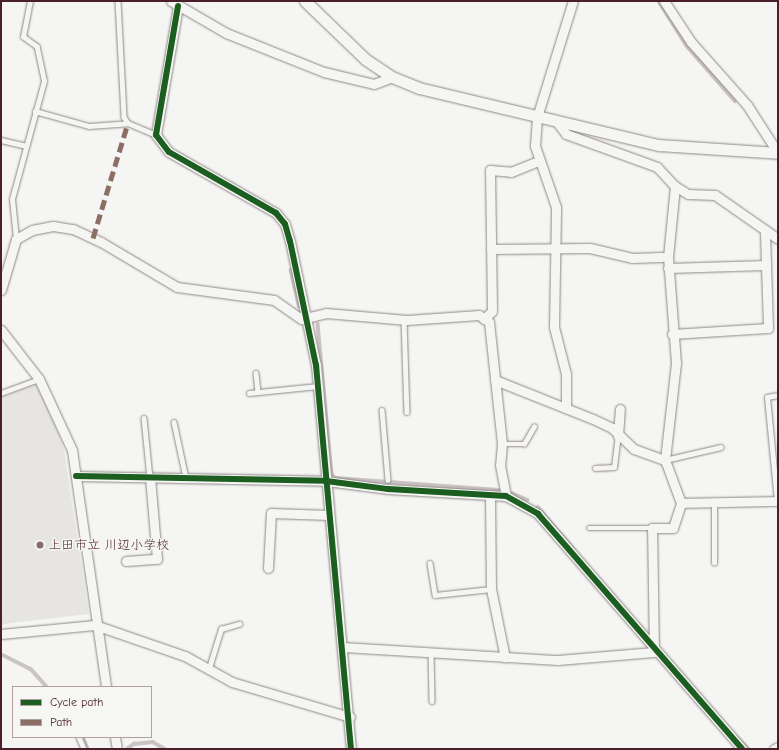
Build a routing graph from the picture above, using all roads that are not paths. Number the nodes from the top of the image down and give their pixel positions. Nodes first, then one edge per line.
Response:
1 (30, 1) edge
2 (118, 1) edge
3 (305, 1) edge
4 (573, 1) edge
5 (664, 1) edge
6 (174, 4) edge
7 (392, 77) junction
8 (35, 110) junction
9 (538, 117) junction
10 (557, 122) junction
11 (128, 123) junction
12 (156, 135) junction
13 (1, 140) edge
14 (26, 146) junction
15 (778, 153) edge
16 (538, 161) junction
17 (675, 186) junction
18 (765, 230) junction
19 (16, 239) junction
20 (778, 239) edge
21 (491, 249) junction
22 (555, 249) junction
23 (668, 257) junction
24 (766, 265) junction
25 (668, 268) junction
26 (1, 290) edge
27 (404, 317) junction
28 (308, 318) junction
29 (484, 318) junction
30 (1, 330) edge
31 (672, 334) junction
32 (256, 373) dead end
33 (38, 379) junction
34 (495, 380) junction
35 (318, 386) junction
36 (258, 392) junction
37 (1, 393) edge
38 (249, 393) dead end
39 (778, 395) edge
40 (566, 408) junction
41 (620, 409) dead end
42 (382, 410) dead end
43 (407, 412) dead end
44 (144, 418) dead end
45 (174, 422) dead end
46 (534, 427) dead end
47 (618, 436) junction
48 (502, 444) junction
49 (721, 447) dead end
50 (665, 460) junction
51 (594, 468) dead end
52 (76, 476) junction
53 (150, 478) junction
54 (186, 478) junction
55 (326, 481) junction
56 (388, 484) junction
57 (490, 495) junction
58 (506, 496) junction
59 (778, 501) edge
60 (714, 502) junction
61 (681, 504) junction
62 (778, 510) edge
63 (329, 515) junction
64 (589, 528) dead end
65 (652, 528) junction
66 (126, 561) dead end
67 (430, 563) dead end
68 (714, 563) dead end
69 (268, 568) dead end
70 (491, 589) junction
71 (239, 624) dead end
72 (95, 625) junction
73 (1, 634) edge
74 (343, 647) junction
75 (430, 650) junction
76 (654, 652) junction
77 (506, 658) junction
78 (210, 668) junction
79 (106, 686) edge
80 (432, 701) dead end
81 (350, 717) junction
82 (79, 738) edge
83 (115, 738) edge
84 (778, 747) edge
85 (84, 749) edge
86 (117, 749) edge
87 (351, 749) edge
88 (742, 749) edge
89 (774, 749) edge

1 - 8 lane
2 - 11 lane
3 - 7 street
4 - 9 street
5 - 15 street
6 - 7 street
6 - 12 street
7 - 9 street
8 - 11 lane
8 - 14 lane
9 - 10 street
9 - 16 street
10 - 15 street
10 - 17 street
11 - 12 lane
12 - 28 street
13 - 14 lane
14 - 19 lane
16 - 21 street
16 - 22 street
17 - 18 street
17 - 23 street
18 - 20 street
18 - 24 street
19 - 26 street
19 - 28 street
21 - 22 street
21 - 29 street
22 - 23 street
22 - 40 street
23 - 25 street
24 - 25 street
24 - 31 street
25 - 31 street
27 - 28 street
27 - 29 street
27 - 43 lane
28 - 35 street
29 - 34 street
30 - 33 street
31 - 50 street
32 - 36 lane
33 - 37 lane
33 - 52 street
34 - 40 street
34 - 48 street
35 - 36 lane
35 - 55 street
36 - 38 lane
39 - 59 lane
40 - 47 street
41 - 47 street
42 - 56 lane
44 - 53 lane
45 - 54 lane
46 - 48 lane
47 - 50 street
47 - 51 lane
48 - 58 street
49 - 50 lane
50 - 61 street
52 - 53 street
52 - 72 street
53 - 54 street
53 - 66 street
54 - 55 street
55 - 56 street
55 - 63 street
56 - 57 street
57 - 58 street
57 - 70 street
58 - 76 street
59 - 60 street
59 - 62 street
60 - 61 street
60 - 68 lane
61 - 65 street
63 - 69 street
63 - 74 street
64 - 65 lane
65 - 76 street
67 - 70 lane
70 - 77 street
71 - 78 lane
72 - 73 street
72 - 78 street
72 - 79 street
74 - 75 street
74 - 81 street
75 - 77 street
75 - 80 lane
76 - 77 street
76 - 88 street
78 - 81 street
81 - 87 street
82 - 85 lane
83 - 86 street
84 - 89 street

